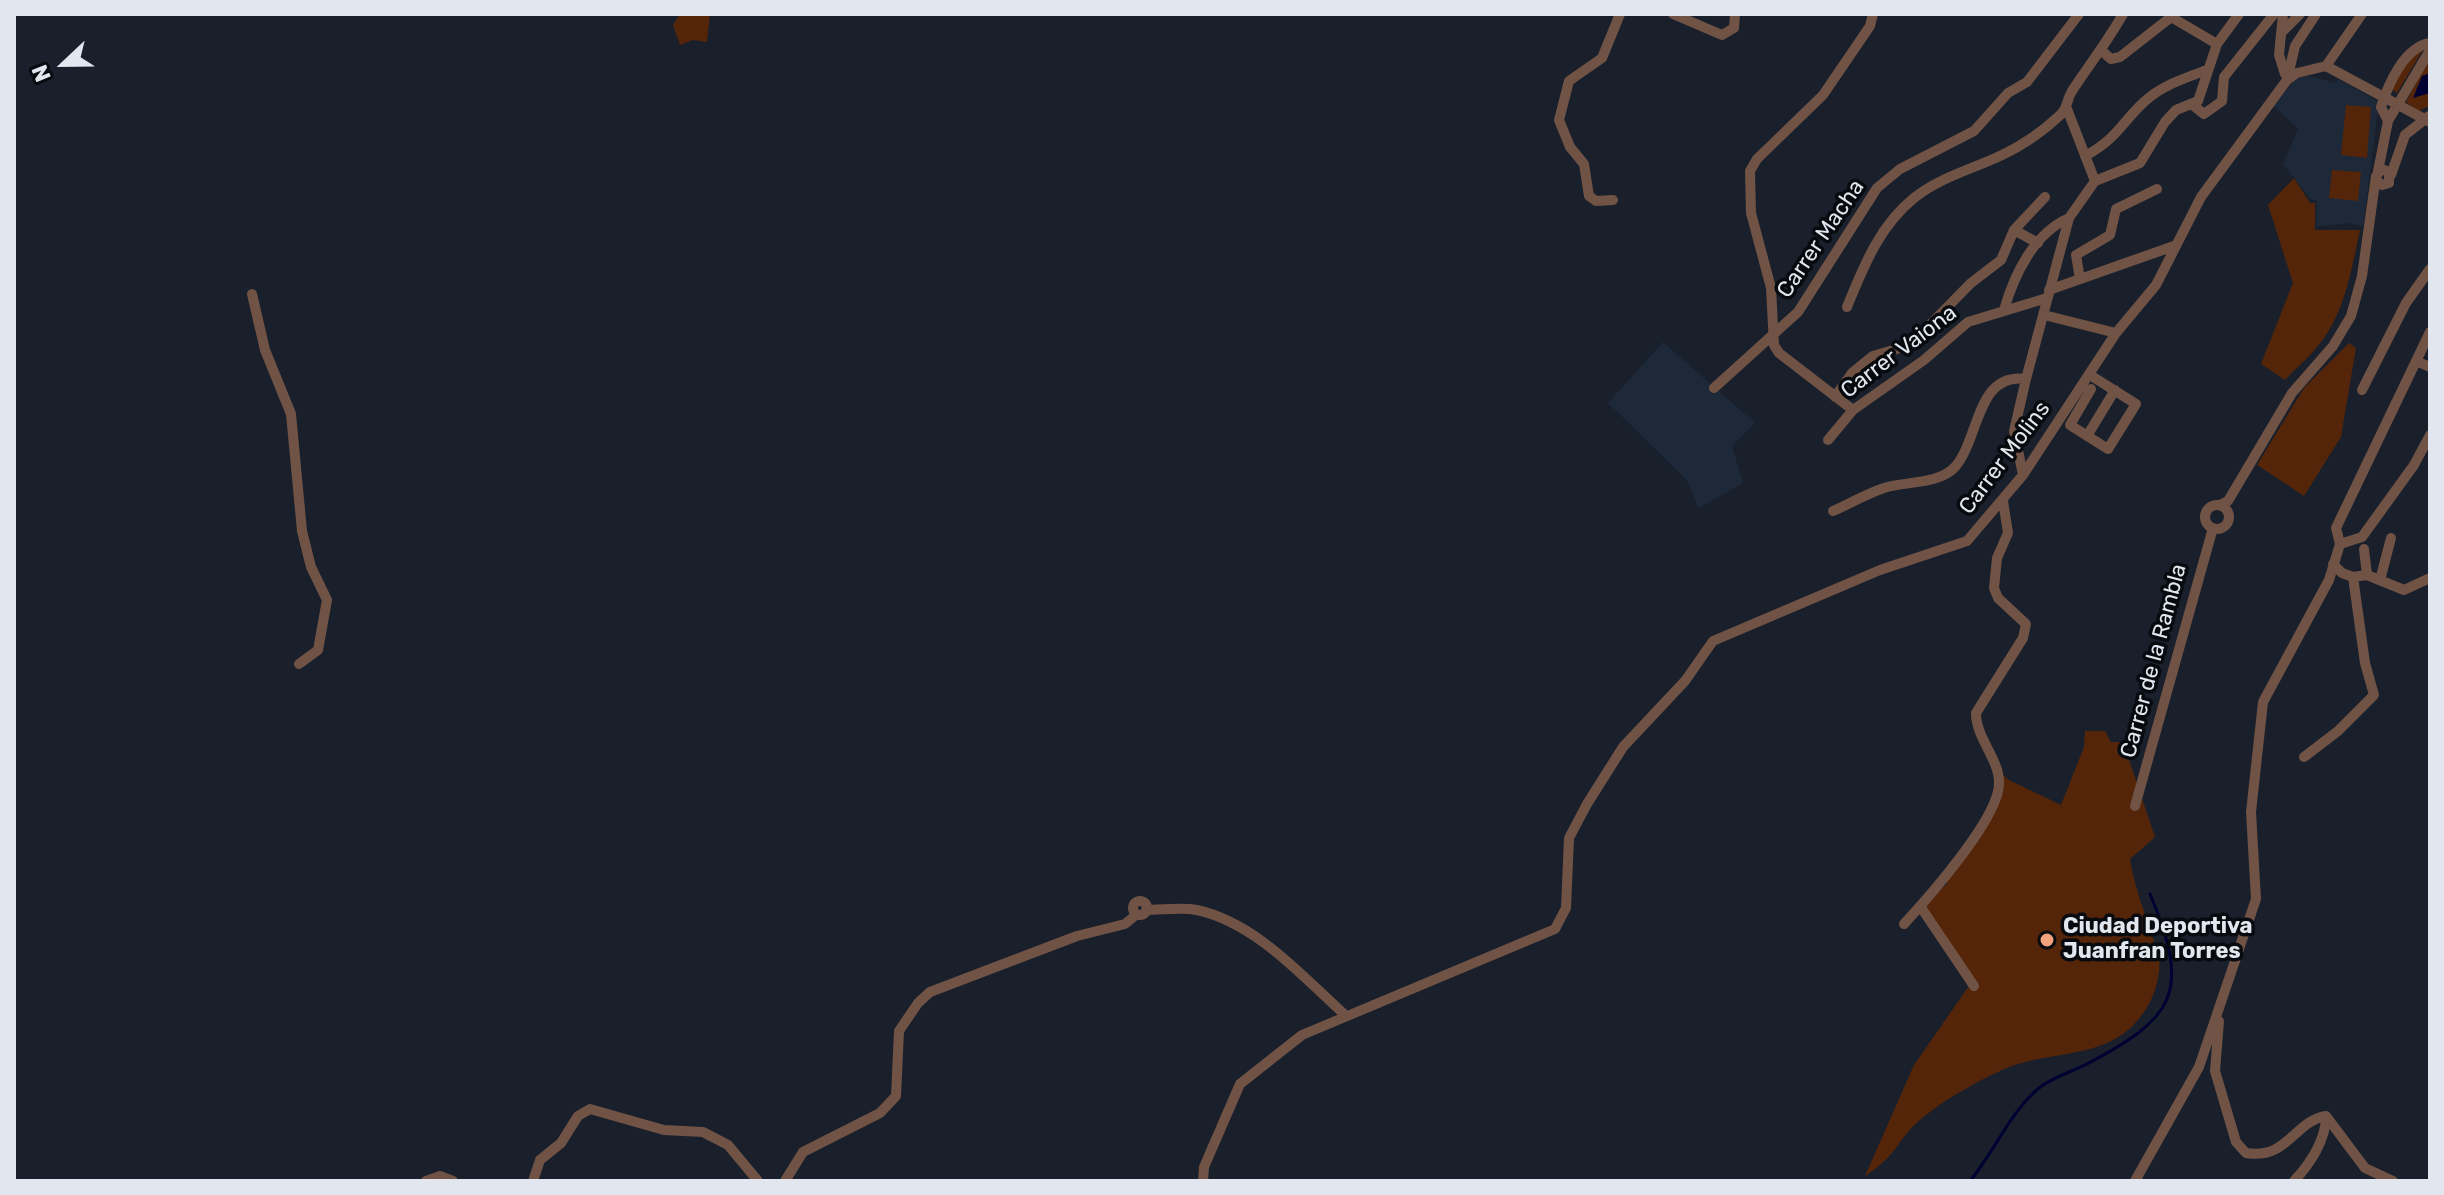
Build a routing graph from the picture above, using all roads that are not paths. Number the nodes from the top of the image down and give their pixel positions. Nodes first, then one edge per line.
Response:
1 (1620, 14) edge
2 (1673, 14) edge
3 (1735, 14) edge
4 (1873, 14) edge
5 (2079, 14) edge
6 (2123, 14) edge
7 (2239, 14) edge
8 (2274, 14) edge
9 (2283, 14) edge
10 (2300, 14) edge
11 (2316, 14) edge
12 (2362, 14) edge
13 (2173, 16) edge
14 (2281, 33) junction
15 (2430, 43) edge
16 (2217, 44) junction
17 (2430, 50) edge
18 (2102, 51) junction
19 (2326, 66) junction
20 (2207, 70) junction
21 (2287, 80) junction
22 (2194, 106) junction
23 (2067, 109) junction
24 (2428, 119) edge
25 (2388, 121) junction
26 (2085, 156) junction
27 (2377, 176) junction
28 (2390, 179) junction
29 (2095, 181) junction
30 (2157, 189) dead end
31 (2045, 197) dead end
32 (1613, 200) dead end
33 (2069, 218) junction
34 (2372, 219) junction
35 (2014, 230) junction
36 (2038, 243) junction
37 (2174, 246) junction
38 (2145, 254) junction
39 (2430, 269) edge
40 (2162, 271) junction
41 (2080, 279) junction
42 (252, 294) dead end
43 (2048, 294) junction
44 (1847, 307) dead end
45 (2004, 310) junction
46 (2044, 315) junction
47 (2430, 332) edge
48 (2116, 333) junction
49 (1774, 335) junction
50 (2416, 361) junction
51 (2430, 367) edge
52 (2090, 375) junction
53 (2026, 379) junction
54 (1714, 388) dead end
55 (2091, 389) dead end
56 (2115, 390) junction
57 (2362, 390) dead end
58 (1835, 397) junction
59 (1853, 410) junction
60 (2430, 435) edge
61 (2087, 436) junction
62 (1828, 440) dead end
63 (2023, 475) junction
64 (2003, 501) junction
65 (2225, 506) junction
66 (1833, 511) dead end
67 (2213, 528) junction
68 (2391, 538) dead end
69 (2340, 544) junction
70 (2364, 549) dead end
71 (2333, 564) junction
72 (2367, 575) junction
73 (2353, 577) junction
74 (2430, 578) edge
75 (2380, 580) junction
76 (299, 664) dead end
77 (2304, 757) dead end
78 (2135, 806) dead end
79 (1920, 906) junction
80 (1904, 924) dead end
81 (1974, 986) dead end
82 (2220, 1003) junction
83 (1345, 1015) junction
84 (2326, 1116) junction
85 (426, 1181) edge
86 (453, 1181) edge
87 (533, 1181) edge
88 (758, 1181) edge
89 (785, 1181) edge
90 (1203, 1181) edge
91 (2135, 1181) edge
92 (2294, 1181) edge
93 (2393, 1181) edge

1 - 32 street
2 - 3 street
4 - 49 street
5 - 49 street, Carrer Macha
6 - 18 street
7 - 16 street
8 - 22 street
9 - 14 street
10 - 14 street
11 - 21 street
12 - 19 street
13 - 16 street
13 - 18 street
14 - 21 street
15 - 25 street
16 - 20 street
17 - 25 street
18 - 23 street
19 - 21 street
19 - 24 street
20 - 22 street
20 - 26 street
21 - 37 street, Carrer Molins
22 - 29 street
23 - 26 street
23 - 44 street
24 - 28 street
25 - 27 street
26 - 29 street
27 - 28 street
27 - 34 street
28 - 34 street
29 - 33 street
30 - 41 street
31 - 35 street, Carrer Vaiona
33 - 36 street
33 - 43 street
34 - 65 street
35 - 36 street
35 - 58 street, Carrer Vaiona
36 - 45 street
37 - 38 street, Carrer Vaiona
37 - 40 street, Carrer Molins
38 - 40 street
38 - 41 street, Carrer Vaiona
39 - 57 street
40 - 48 street, Carrer Molins
41 - 43 street, Carrer Vaiona
42 - 76 street
43 - 45 street, Carrer Vaiona
43 - 46 street
45 - 59 street, Carrer Vaiona
46 - 48 street
46 - 53 street
47 - 50 street
48 - 52 street, Carrer Molins
49 - 54 street, Carrer Macha
49 - 58 street
50 - 51 street
50 - 69 street
52 - 56 street
52 - 63 street, Carrer Molins
53 - 63 street
53 - 66 street
55 - 61 street
56 - 61 street
56 - 61 street
58 - 59 street
59 - 62 street, Carrer Vaiona
60 - 69 street
63 - 64 street, Carrer Molins
64 - 79 street
64 - 83 street, Carrer Molins
65 - 67 street
65 - 67 street, Carrer de la Rambla
67 - 78 street, Carrer de la Rambla
68 - 75 street
69 - 71 street
70 - 72 street
71 - 73 street
71 - 82 street
72 - 73 street
72 - 75 street
73 - 77 street
74 - 75 street
79 - 80 street
79 - 81 street
82 - 84 street
82 - 91 street
83 - 89 street
83 - 90 street, Carrer Molins
84 - 92 street
84 - 93 street
85 - 86 street
87 - 88 street

